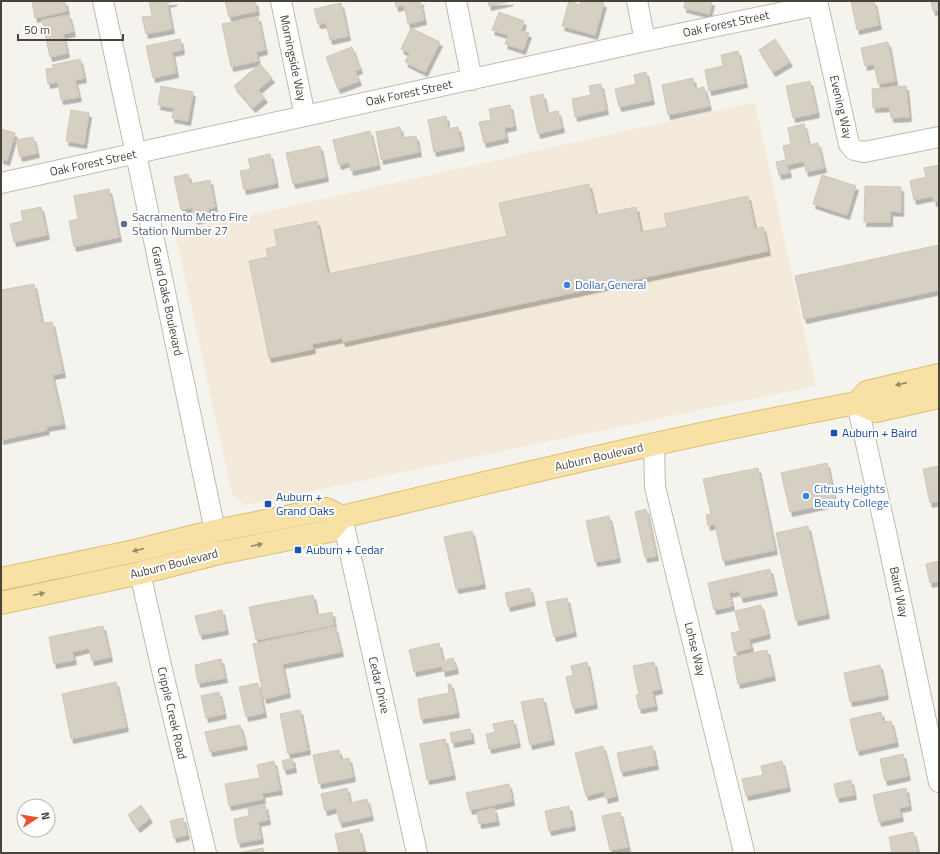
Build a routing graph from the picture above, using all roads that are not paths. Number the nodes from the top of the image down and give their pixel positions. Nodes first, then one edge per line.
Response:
1 (103, 1) edge
2 (281, 1) edge
3 (456, 1) edge
4 (637, 1) edge
5 (818, 3) edge
6 (645, 41) junction
7 (472, 80) junction
8 (305, 116) junction
9 (939, 137) edge
10 (136, 154) junction
11 (1, 183) edge
12 (939, 375) edge
13 (939, 397) edge
14 (857, 403) junction
15 (654, 444) junction
16 (342, 517) junction
17 (215, 531) junction
18 (140, 573) junction
19 (1, 579) edge
20 (1, 602) edge
21 (939, 782) edge
22 (744, 852) dead end
23 (206, 853) edge
24 (417, 853) edge

1 - 10 street, Grand Oaks Boulevard
2 - 8 street, Morningside Way
3 - 7 street
4 - 6 street
5 - 6 street, Oak Forest Street
5 - 9 street, Evening Way
6 - 7 street, Oak Forest Street
7 - 8 street, Oak Forest Street
8 - 10 street, Oak Forest Street
10 - 11 street, Oak Forest Street
10 - 17 street, Grand Oaks Boulevard
12 -> 14 main road, Auburn Boulevard
13 - 14 main road
14 - 15 main road, Auburn Boulevard
14 - 21 street, Baird Way
15 - 16 main road, Auburn Boulevard
15 - 22 street, Lohse Way
16 - 17 main road, Auburn Boulevard
18 -> 16 main road, Auburn Boulevard
16 - 24 street, Cedar Drive
17 -> 19 main road, Auburn Boulevard
20 -> 18 main road, Auburn Boulevard
18 - 23 street, Cripple Creek Road

